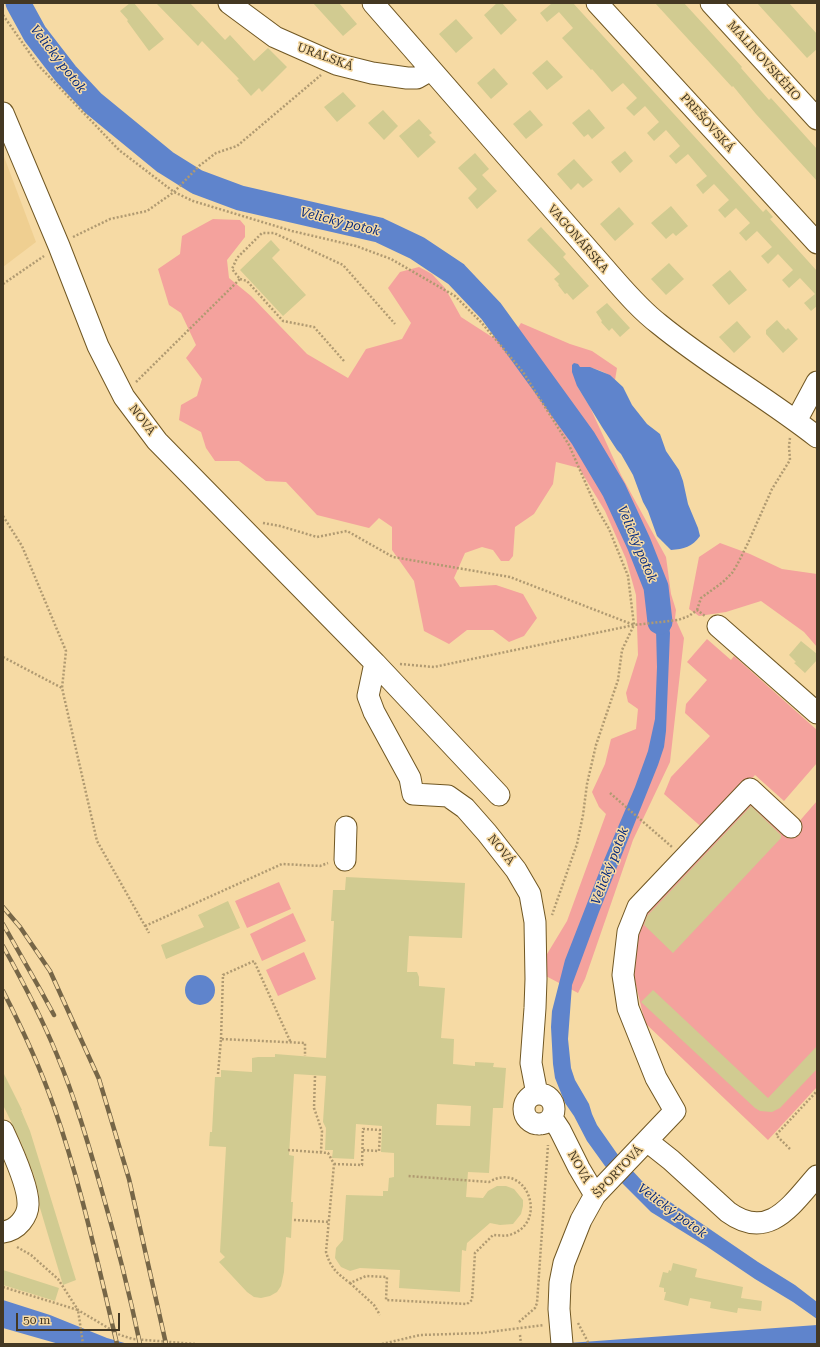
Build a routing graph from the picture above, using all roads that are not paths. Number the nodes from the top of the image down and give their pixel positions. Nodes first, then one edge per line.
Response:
1 (229, 3) edge
2 (597, 3) edge
3 (711, 3) edge
4 (383, 6) edge
5 (431, 70) junction
6 (3, 113) edge
7 (817, 119) edge
8 (817, 243) edge
9 (817, 382) edge
10 (794, 427) junction
11 (817, 437) edge
12 (718, 626) road end
13 (375, 663) junction
14 (817, 713) edge
15 (499, 795) dead end
16 (346, 827) dead end
17 (791, 827) dead end
18 (338, 861) road end
19 (3, 1131) edge
20 (647, 1141) junction
21 (817, 1176) edge
22 (601, 1188) junction
23 (8, 1239) edge
24 (562, 1330) edge

1 - 5 street, URALSKÁ
2 - 8 street, PREŠOVSKÁ
3 - 7 street, MALINOVSKÉHO
4 - 5 street, VAGONÁRSKA
5 - 10 street, VAGONÁRSKA
6 - 13 street, NOVÁ
9 - 10 street
10 - 11 street, VAGONÁRSKA
12 - 14 street
13 - 15 street, NOVÁ
13 - 22 street, NOVÁ
16 - 18 street
17 - 20 street
19 - 23 street
20 - 21 street, ŠPORTOVÁ
20 - 22 street, ŠPORTOVÁ
22 - 24 street, ŠPORTOVÁ

